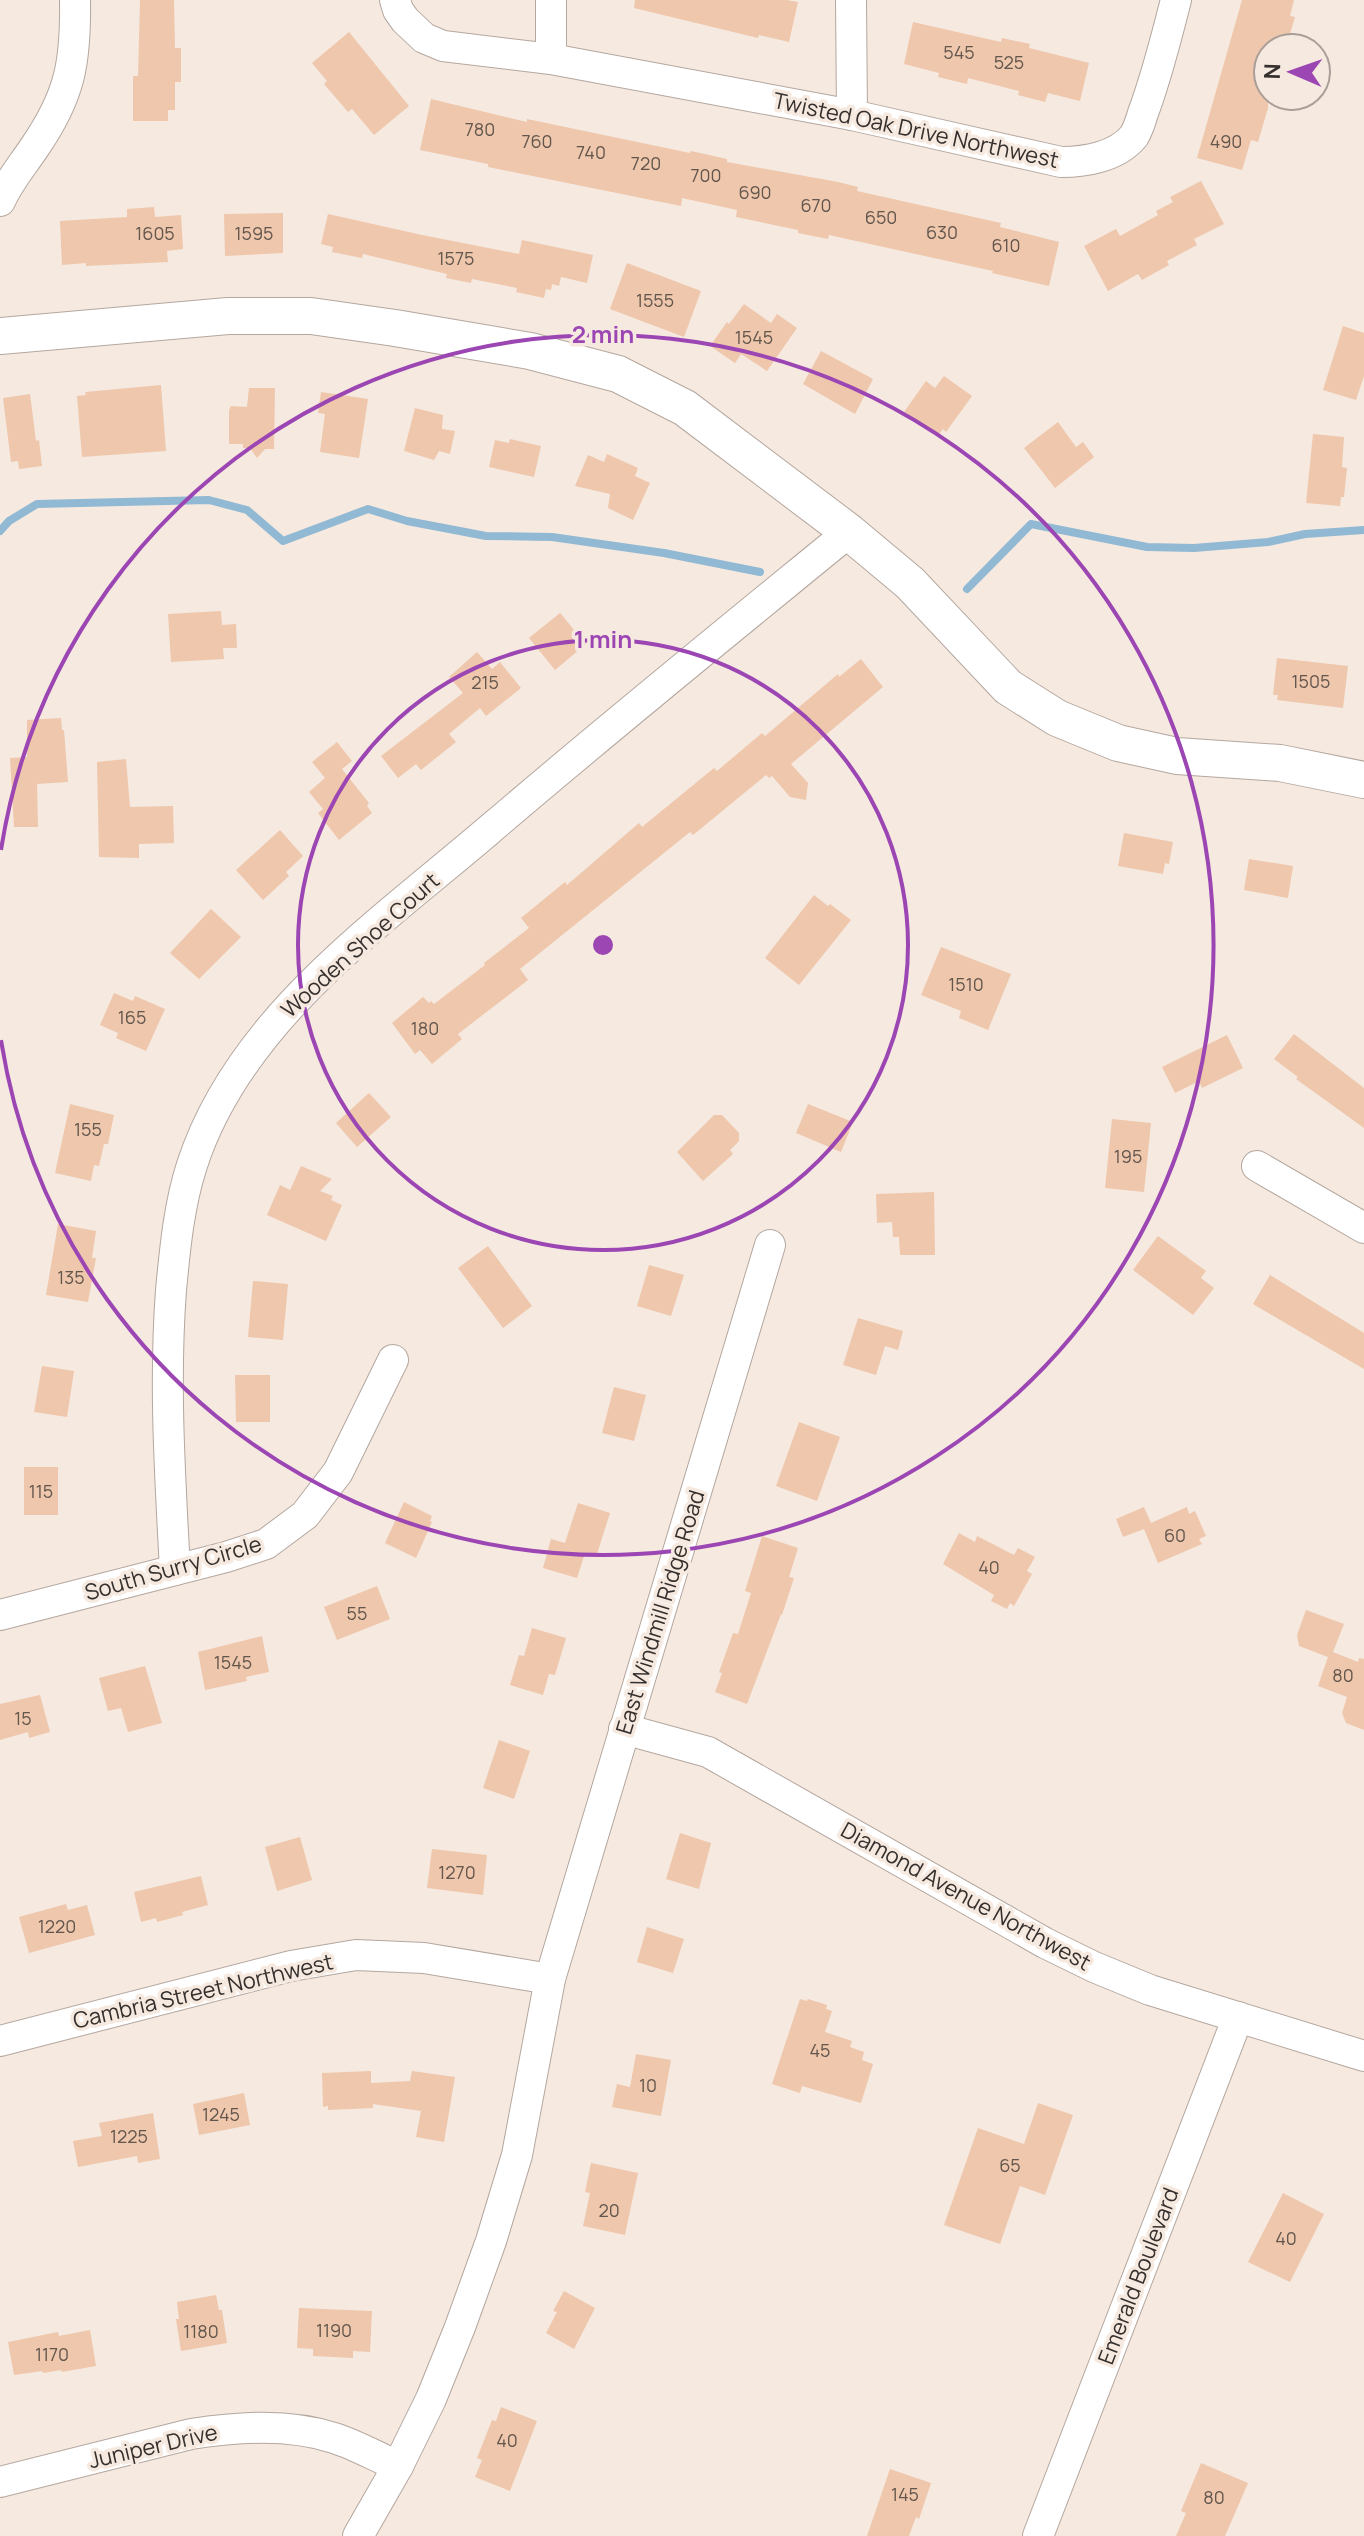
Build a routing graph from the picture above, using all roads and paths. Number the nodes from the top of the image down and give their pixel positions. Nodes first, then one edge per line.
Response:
1 (75, 0) edge
2 (395, 0) edge
3 (551, 0) edge
4 (851, 0) edge
5 (1176, 0) edge
6 (551, 59) junction
7 (852, 115) junction
8 (0, 201) edge
9 (0, 336) edge
10 (849, 532) junction
11 (1364, 780) edge
12 (1257, 1166) dead end
13 (1364, 1228) edge
14 (770, 1245) dead end
15 (393, 1360) dead end
16 (175, 1570) junction
17 (0, 1615) edge
18 (624, 1729) junction
19 (550, 1979) junction
20 (1238, 2017) junction
21 (0, 2041) edge
22 (1364, 2056) edge
23 (398, 2466) junction
24 (0, 2482) edge
25 (358, 2536) edge
26 (1038, 2536) edge

1 - 8 street
2 - 6 street, Twisted Oak Drive Northwest
3 - 6 street
4 - 7 street
5 - 7 street, Twisted Oak Drive Northwest
6 - 7 street, Twisted Oak Drive Northwest
9 - 10 street
10 - 11 street
10 - 16 street, Wooden Shoe Court
12 - 13 street
14 - 18 street, East Windmill Ridge Road
15 - 16 street, South Surry Circle
16 - 17 street, South Surry Circle
18 - 19 street, East Windmill Ridge Road
18 - 20 street, Diamond Avenue Northwest
19 - 21 street, Cambria Street Northwest
19 - 23 street, East Windmill Ridge Road
20 - 22 street, Diamond Avenue Northwest
20 - 26 street, Emerald Boulevard
23 - 24 street, Juniper Drive
23 - 25 street, East Windmill Ridge Road

